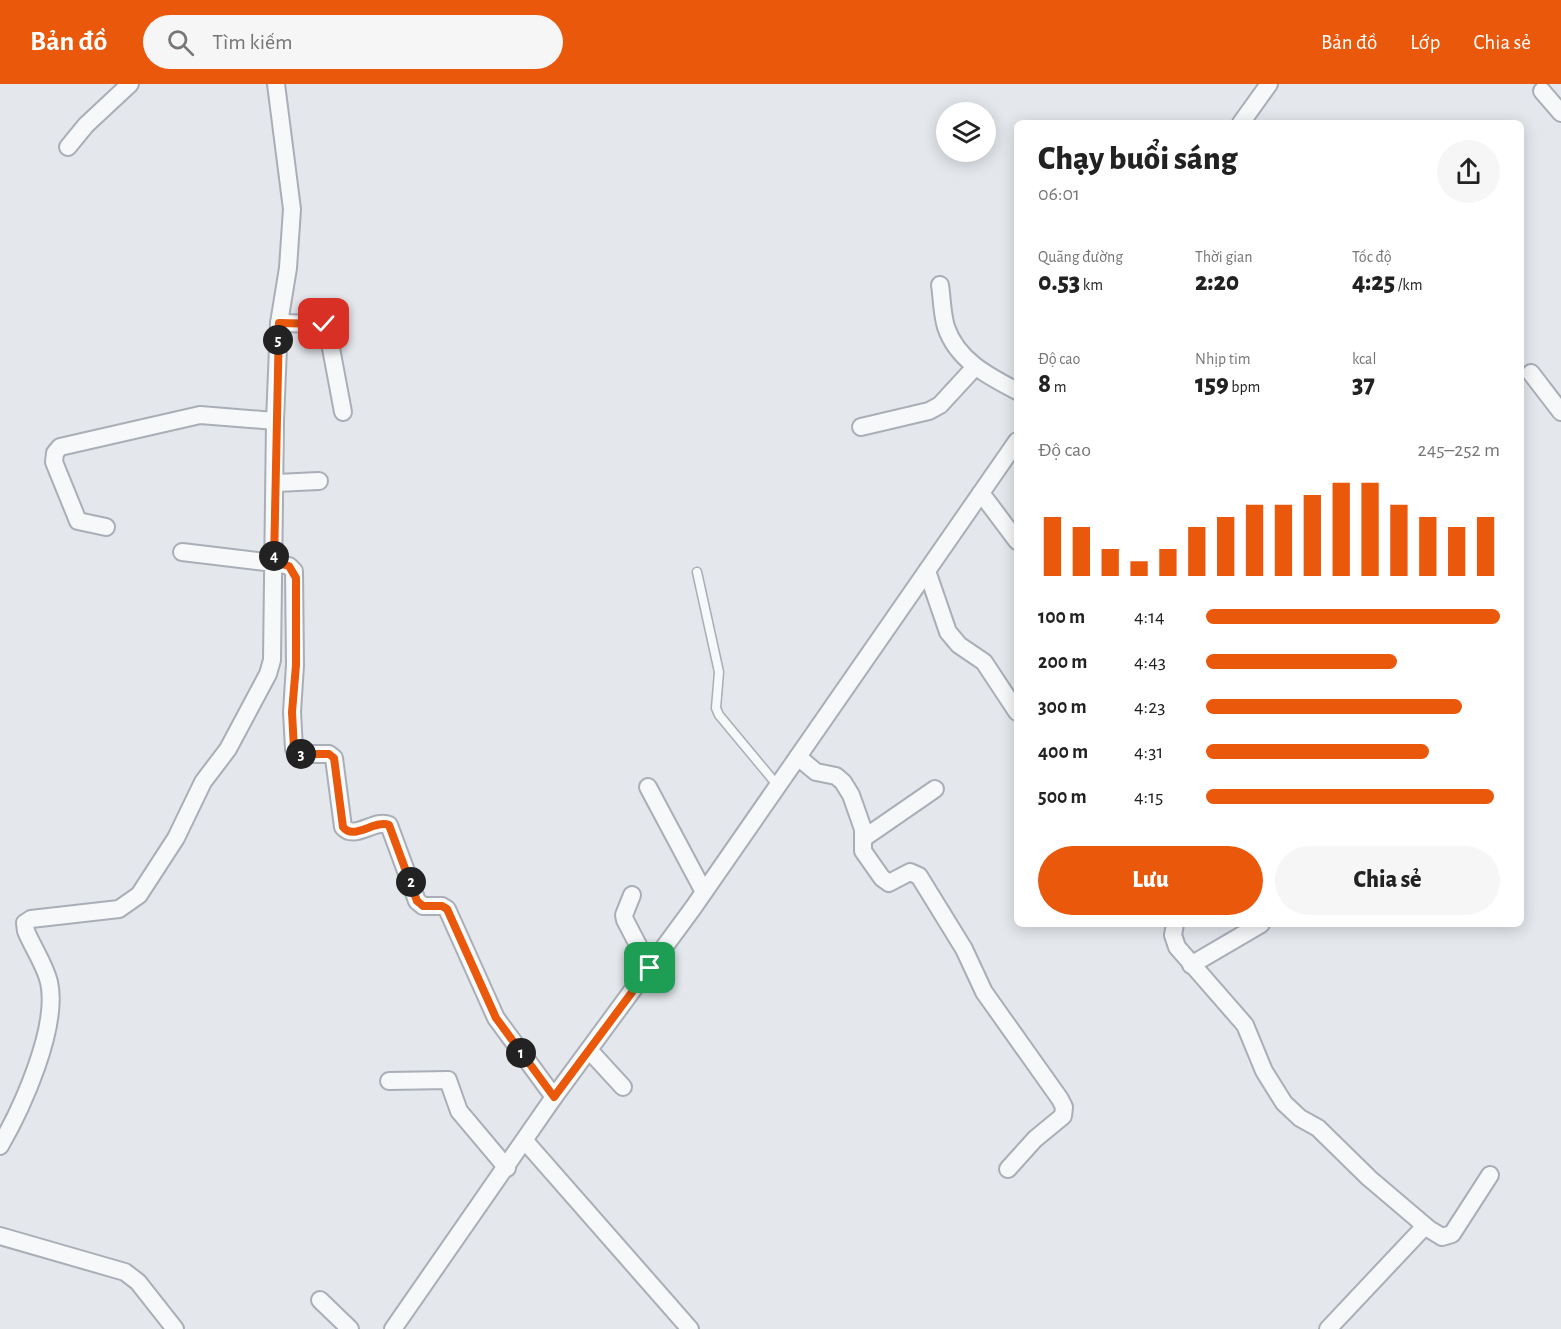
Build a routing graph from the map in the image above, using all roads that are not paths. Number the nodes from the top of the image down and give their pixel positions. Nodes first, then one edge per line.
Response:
1 (130, 84) edge
2 (276, 84) edge
3 (1269, 84) edge
4 (1542, 91) dead end
5 (1561, 113) edge
6 (1243, 120) edge
7 (68, 147) dead end
8 (940, 285) dead end
9 (279, 323) junction
10 (975, 367) junction
11 (1531, 373) dead end
12 (1014, 389) edge
13 (343, 412) dead end
14 (1561, 412) edge
15 (275, 422) junction
16 (861, 427) dead end
17 (1014, 445) edge
18 (319, 481) dead end
19 (282, 483) junction
20 (981, 493) junction
21 (106, 527) dead end
22 (1014, 537) edge
23 (182, 552) dead end
24 (281, 564) junction
25 (927, 571) junction
26 (697, 572) dead end
27 (1014, 707) edge
28 (798, 757) junction
29 (778, 786) junction
30 (648, 787) dead end
31 (935, 789) dead end
32 (864, 838) junction
33 (704, 892) junction
34 (632, 895) dead end
35 (1175, 927) edge
36 (1256, 927) edge
37 (1191, 965) junction
38 (650, 968) junction
39 (589, 1050) junction
40 (389, 1081) dead end
41 (623, 1087) dead end
42 (554, 1097) junction
43 (525, 1140) junction
44 (0, 1146) edge
45 (507, 1168) junction
46 (1008, 1169) dead end
47 (1490, 1175) dead end
48 (1425, 1226) junction
49 (0, 1236) edge
50 (320, 1300) dead end
51 (1335, 1326) edge
52 (175, 1329) edge
53 (351, 1329) edge
54 (393, 1329) edge
55 (690, 1329) edge

1 - 7 street
2 - 9 street
3 - 6 street
4 - 5 street
8 - 10 street
9 - 13 street
9 - 15 street
10 - 12 street
10 - 16 street
11 - 14 street
15 - 19 street
15 - 21 street
17 - 20 street
18 - 19 street
19 - 24 street
20 - 22 street
20 - 25 street
23 - 24 street
24 - 42 street
24 - 44 street
25 - 27 street
25 - 28 street
26 - 29 lane
28 - 29 street
28 - 32 street
29 - 33 street
30 - 33 street
31 - 32 street
32 - 46 street
33 - 38 street
34 - 38 street
35 - 37 street
36 - 37 street
37 - 48 street
38 - 39 street
39 - 41 street
39 - 42 street
40 - 45 street
42 - 43 street
43 - 45 street
43 - 55 street
45 - 54 street
47 - 48 street
48 - 51 street
49 - 52 street
50 - 53 street

